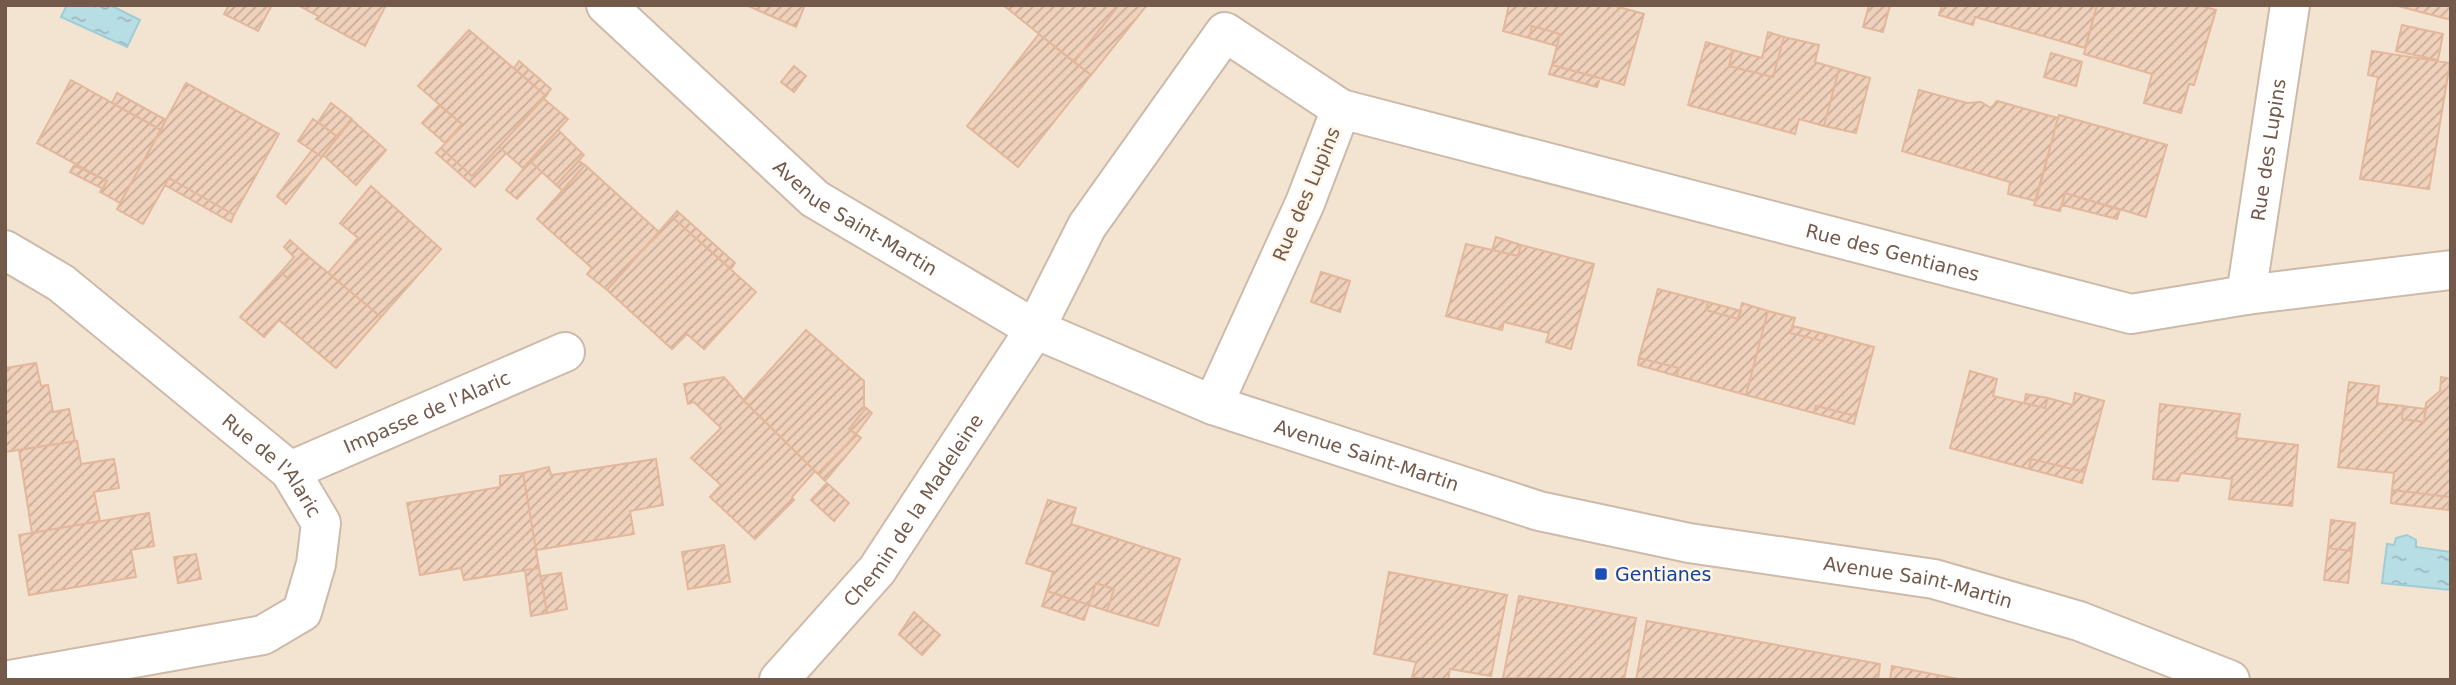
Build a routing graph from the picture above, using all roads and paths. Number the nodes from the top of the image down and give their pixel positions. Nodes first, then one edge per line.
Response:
1 (606, 5) edge
2 (2290, 5) edge
3 (1226, 19) edge
4 (1341, 109) junction
5 (5, 250) edge
6 (2451, 270) edge
7 (2246, 295) junction
8 (1035, 329) junction
9 (565, 352) dead end
10 (1213, 405) junction
11 (289, 471) junction
12 (10, 680) edge
13 (779, 680) edge
14 (2230, 680) edge

1 - 8 street, Avenue Saint-Martin
2 - 7 street, Rue des Lupins
3 - 4 street, Rue des Lupins
3 - 8 street, Rue des Lupins
4 - 7 street, Rue des Gentianes
4 - 10 street, Rue des Lupins
5 - 11 street, Rue de l'Alaric
6 - 7 street, Rue des Gentianes
8 - 10 street, Avenue Saint-Martin
8 - 13 street, Chemin de la Madeleine
9 - 11 street, Impasse de l'Alaric
10 - 14 street, Avenue Saint-Martin
11 - 12 street, Rue de l'Alaric

